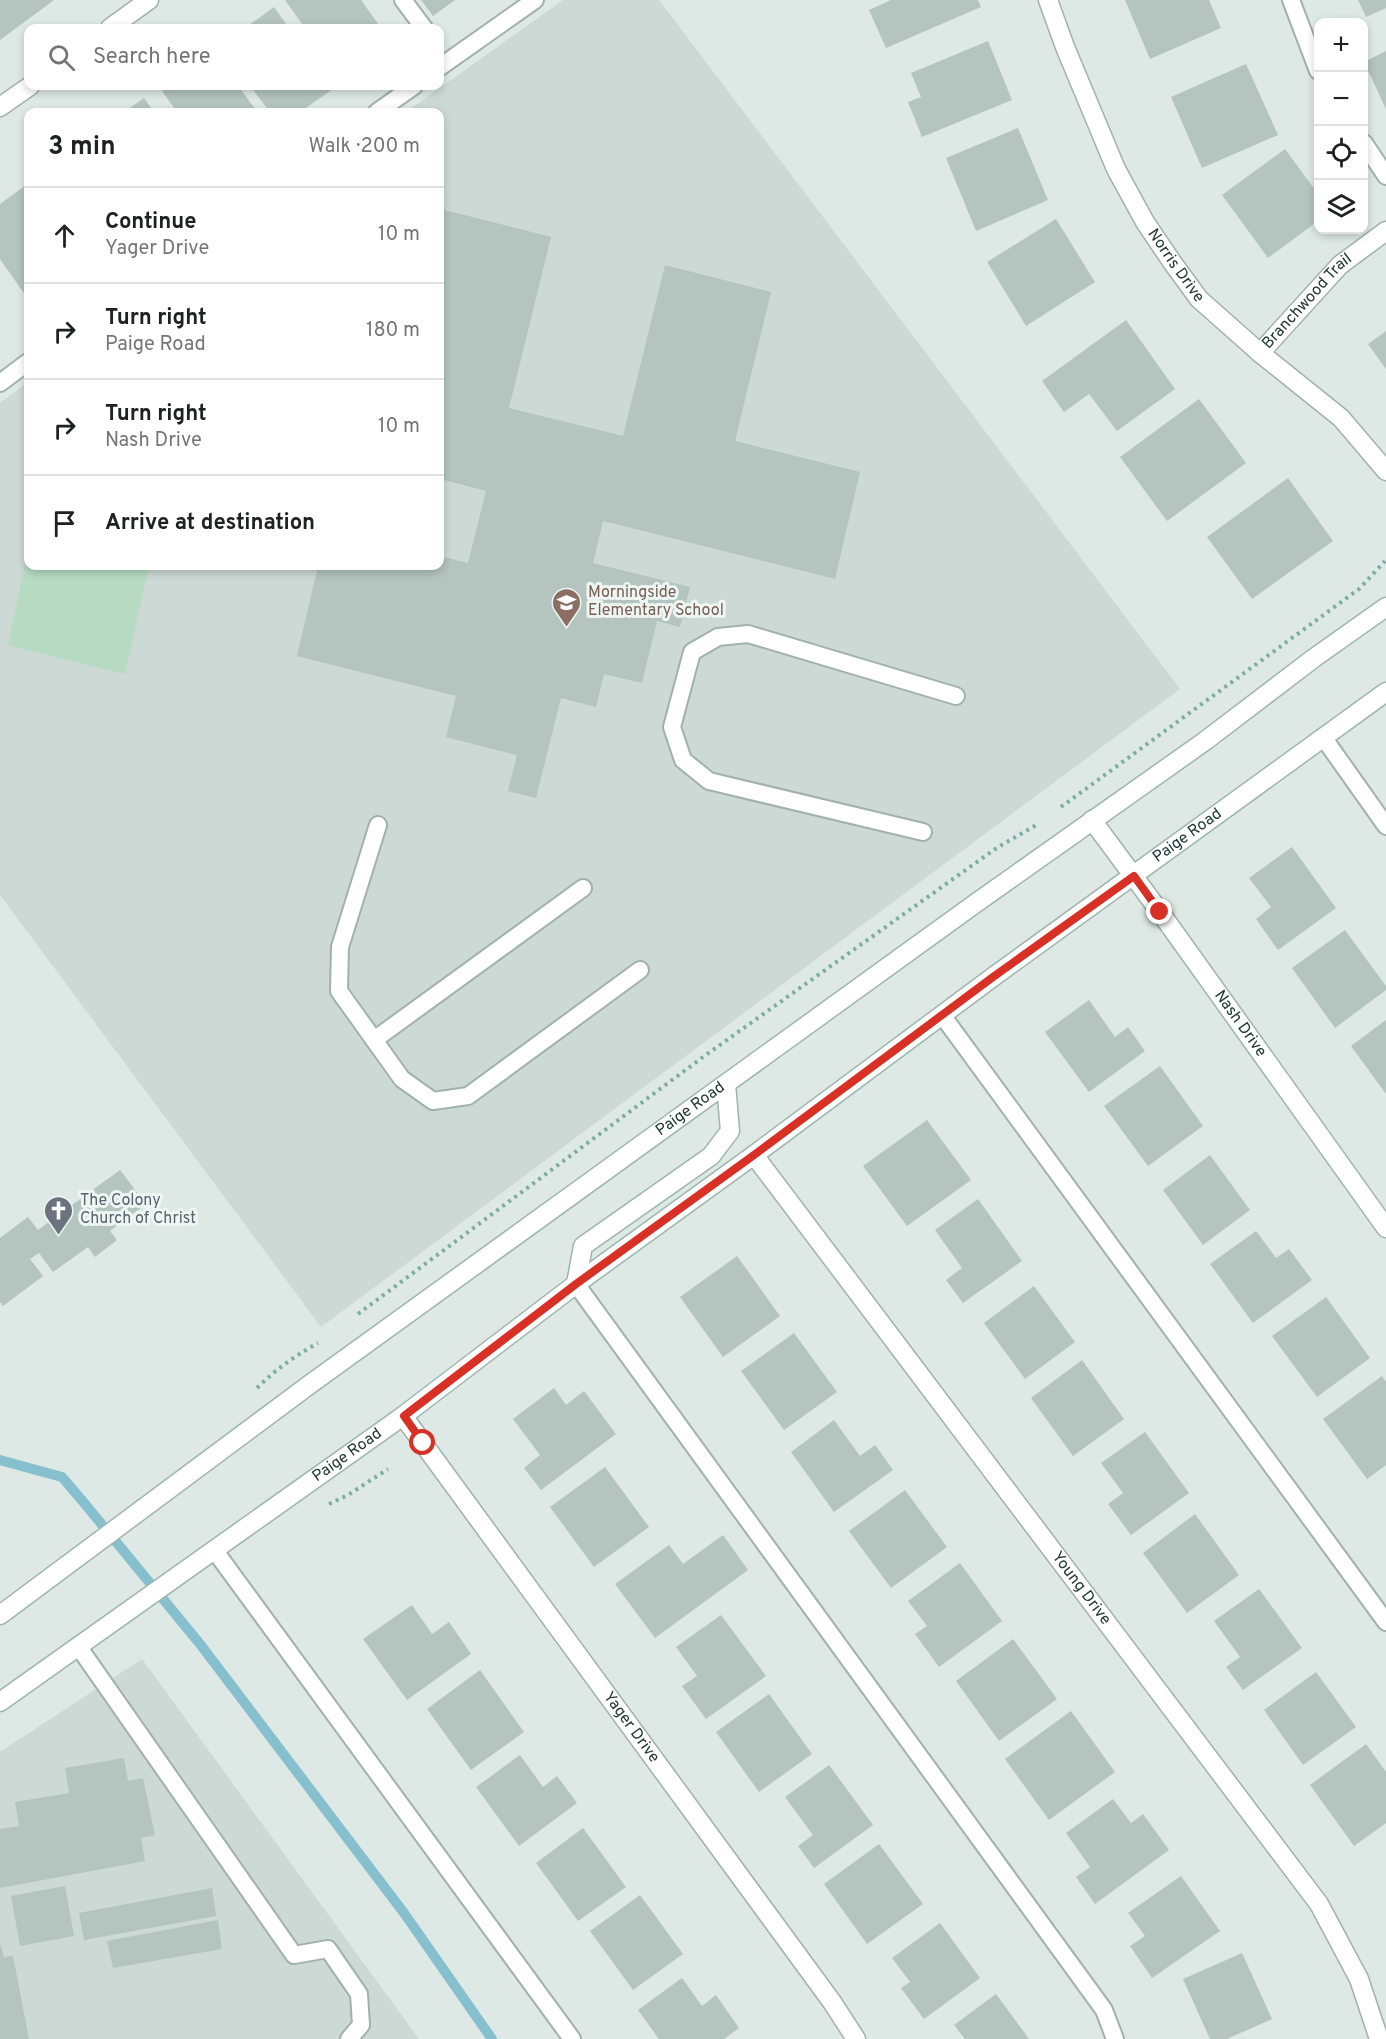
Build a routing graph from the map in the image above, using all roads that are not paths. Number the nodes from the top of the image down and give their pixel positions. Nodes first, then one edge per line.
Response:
1 (149, 0) edge
2 (403, 0) edge
3 (535, 0) edge
4 (1048, 0) edge
5 (1291, 0) edge
6 (124, 8) edge
7 (113, 24) edge
8 (421, 24) edge
9 (444, 58) edge
10 (1314, 60) edge
11 (24, 90) edge
12 (408, 90) edge
13 (0, 107) edge
14 (383, 108) edge
15 (1368, 148) edge
16 (1386, 176) edge
17 (1386, 231) edge
18 (1260, 353) junction
19 (24, 365) edge
20 (0, 383) edge
21 (1386, 471) edge
22 (1386, 607) edge
23 (1386, 692) edge
24 (956, 696) dead end
25 (1323, 738) junction
26 (1092, 820) junction
27 (378, 825) dead end
28 (1386, 826) edge
29 (923, 832) dead end
30 (1134, 876) junction
31 (583, 888) dead end
32 (640, 970) dead end
33 (942, 1015) junction
34 (374, 1040) junction
35 (726, 1084) junction
36 (754, 1155) junction
37 (1386, 1228) edge
38 (576, 1284) junction
39 (404, 1416) junction
40 (215, 1551) junction
41 (0, 1615) edge
42 (1386, 1622) edge
43 (78, 1646) junction
44 (0, 1702) edge
45 (350, 2039) edge
46 (572, 2039) edge
47 (856, 2039) edge
48 (1115, 2039) edge
49 (1379, 2039) edge

1 - 6 main road
2 - 8 lane
3 - 9 lane
4 - 18 main road, Norris Drive
5 - 10 lane
6 - 7 main road
11 - 13 main road
12 - 14 lane
15 - 16 lane
17 - 18 main road, Branchwood Trail
18 - 21 main road, Norris Drive
19 - 20 lane
22 - 26 main road, Paige Road
23 - 25 main road, Paige Road
24 - 29 lane
25 - 28 lane
25 - 30 main road, Paige Road
26 - 30 main road, Nash Drive
26 - 35 main road, Paige Road
27 - 34 lane
30 - 33 main road, Paige Road
30 - 37 main road, Nash Drive
31 - 34 lane
32 - 34 lane
33 - 36 main road, Paige Road
33 - 42 lane
35 - 38 main road
35 - 41 main road, Paige Road
36 - 38 main road, Paige Road
36 - 49 main road, Young Drive
38 - 39 main road, Paige Road
38 - 48 lane
39 - 40 main road, Paige Road
39 - 47 main road, Yager Drive
40 - 43 main road, Paige Road
40 - 46 lane
43 - 44 main road, Paige Road
43 - 45 lane

